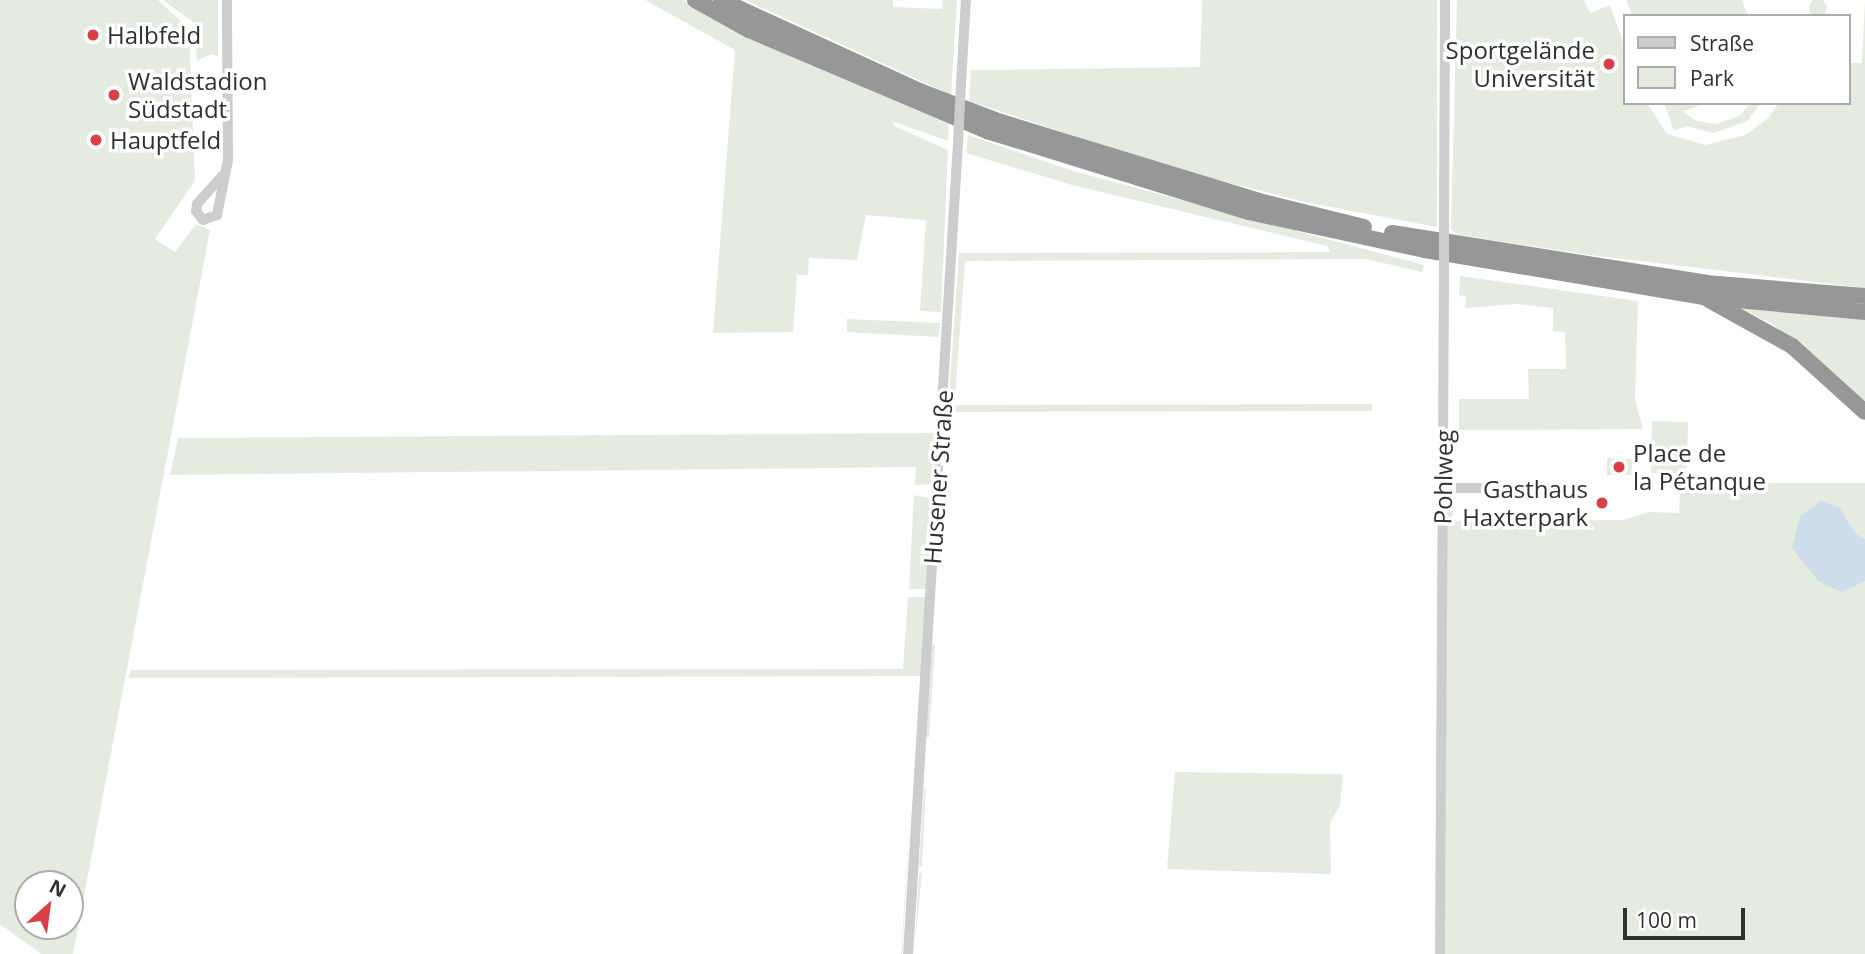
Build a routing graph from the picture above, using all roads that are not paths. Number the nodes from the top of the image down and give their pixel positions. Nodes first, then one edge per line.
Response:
1 (227, 0) edge
2 (695, 0) edge
3 (720, 0) edge
4 (966, 0) edge
5 (1445, 0) edge
6 (223, 175) dead end
7 (1865, 296) edge
8 (1704, 297) junction
9 (1865, 312) edge
10 (1865, 412) edge
11 (1442, 488) junction
12 (1570, 488) dead end
13 (908, 954) edge
14 (1440, 954) edge

1 - 6 street
2 - 8 highway
3 - 7 highway
4 - 13 street, Husener Straße, bridge
5 - 11 street, Pohlweg, bridge
8 - 9 highway
8 - 10 highway
11 - 12 street
11 - 14 street, Pohlweg

